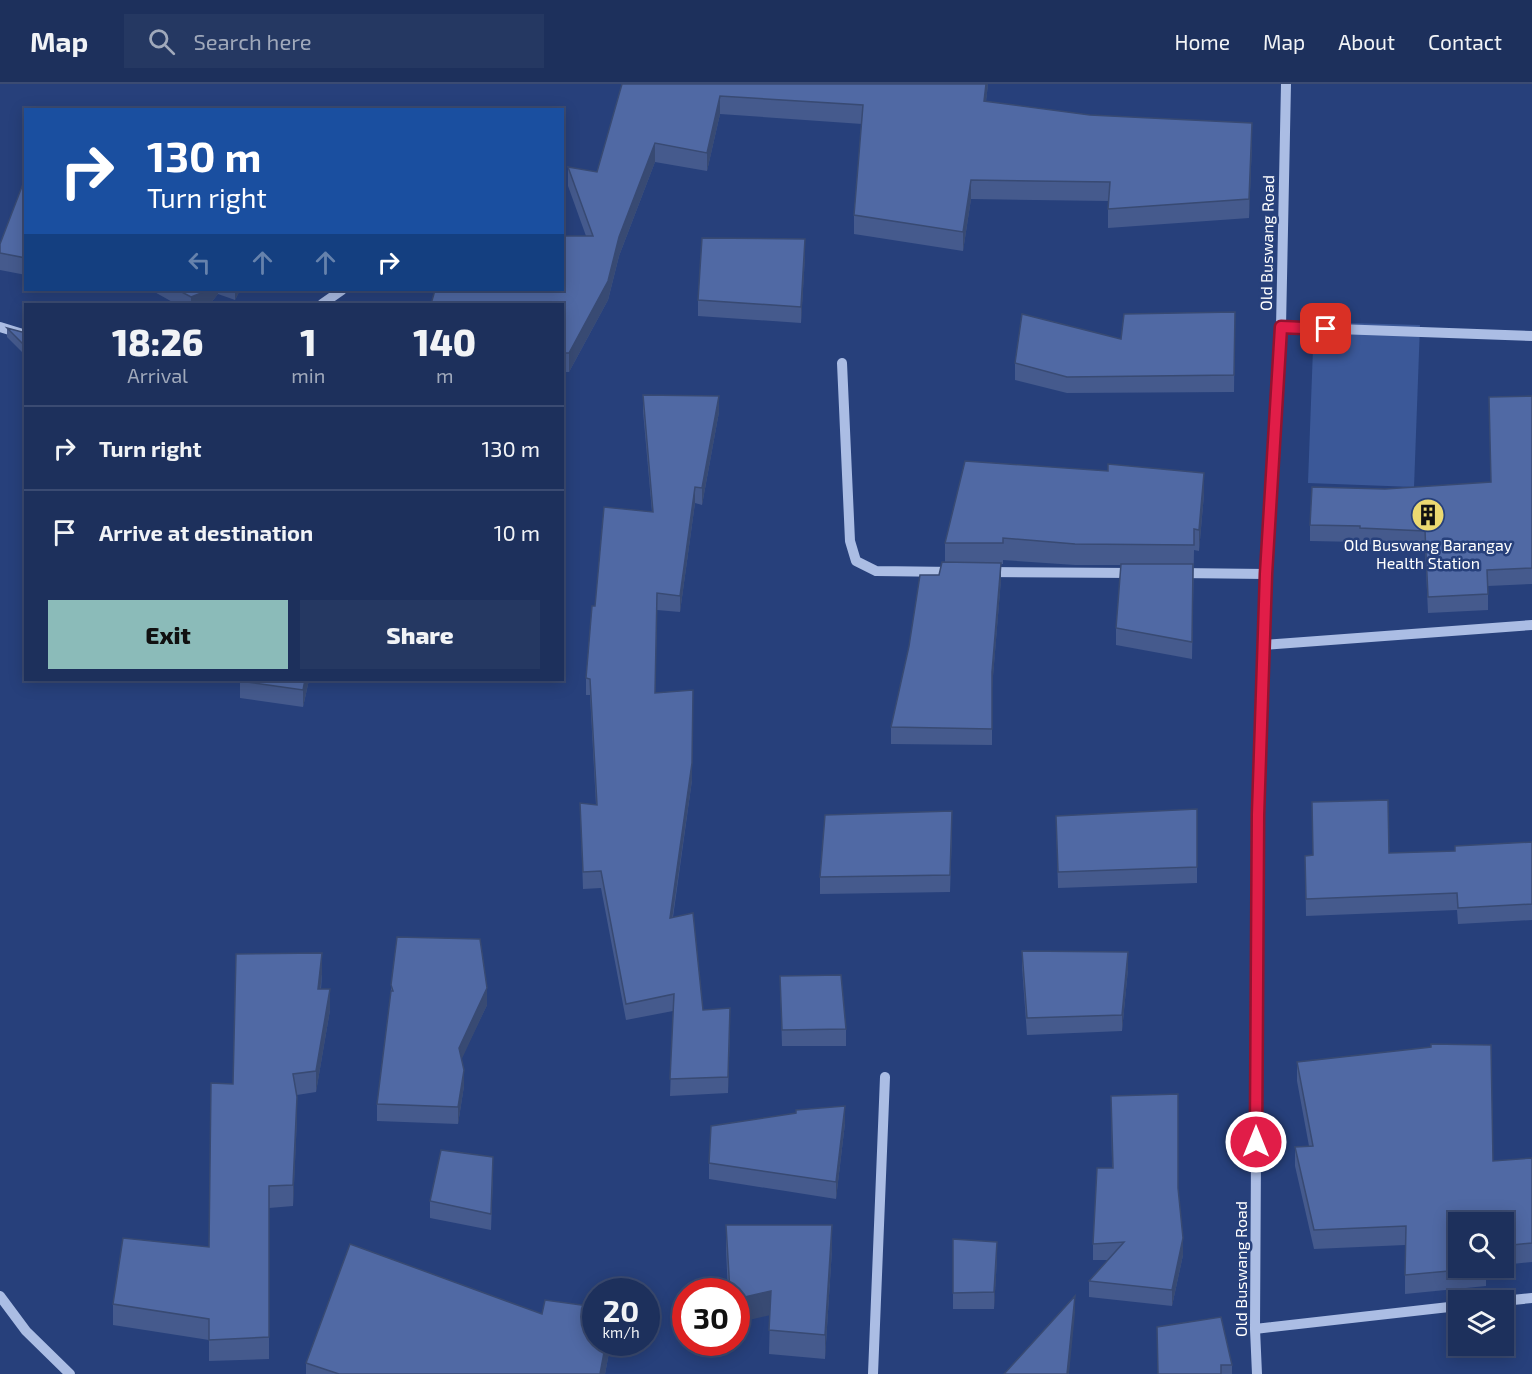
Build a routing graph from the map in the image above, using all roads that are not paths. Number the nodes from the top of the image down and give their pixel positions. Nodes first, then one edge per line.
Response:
1 (1286, 84) edge
2 (341, 291) edge
3 (323, 303) edge
4 (0, 327) edge
5 (1281, 327) junction
6 (24, 334) edge
7 (1532, 336) edge
8 (842, 363) dead end
9 (1148, 573) edge
10 (1172, 573) edge
11 (1266, 574) junction
12 (1532, 625) edge
13 (1264, 645) junction
14 (885, 1077) dead end
15 (0, 1296) edge
16 (1532, 1298) edge
17 (1514, 1300) edge
18 (1448, 1307) edge
19 (1255, 1329) junction
20 (70, 1374) edge
21 (873, 1374) edge
22 (1257, 1374) edge

1 - 5 street, Old Buswang Road
2 - 3 street
4 - 6 street
5 - 7 street
5 - 11 street, Old Buswang Road
8 - 9 street
10 - 11 street
11 - 13 street, Old Buswang Road
12 - 13 street
13 - 19 street, Old Buswang Road
14 - 21 street
15 - 20 street
16 - 17 street
18 - 19 street
19 - 22 street, Old Buswang Road

